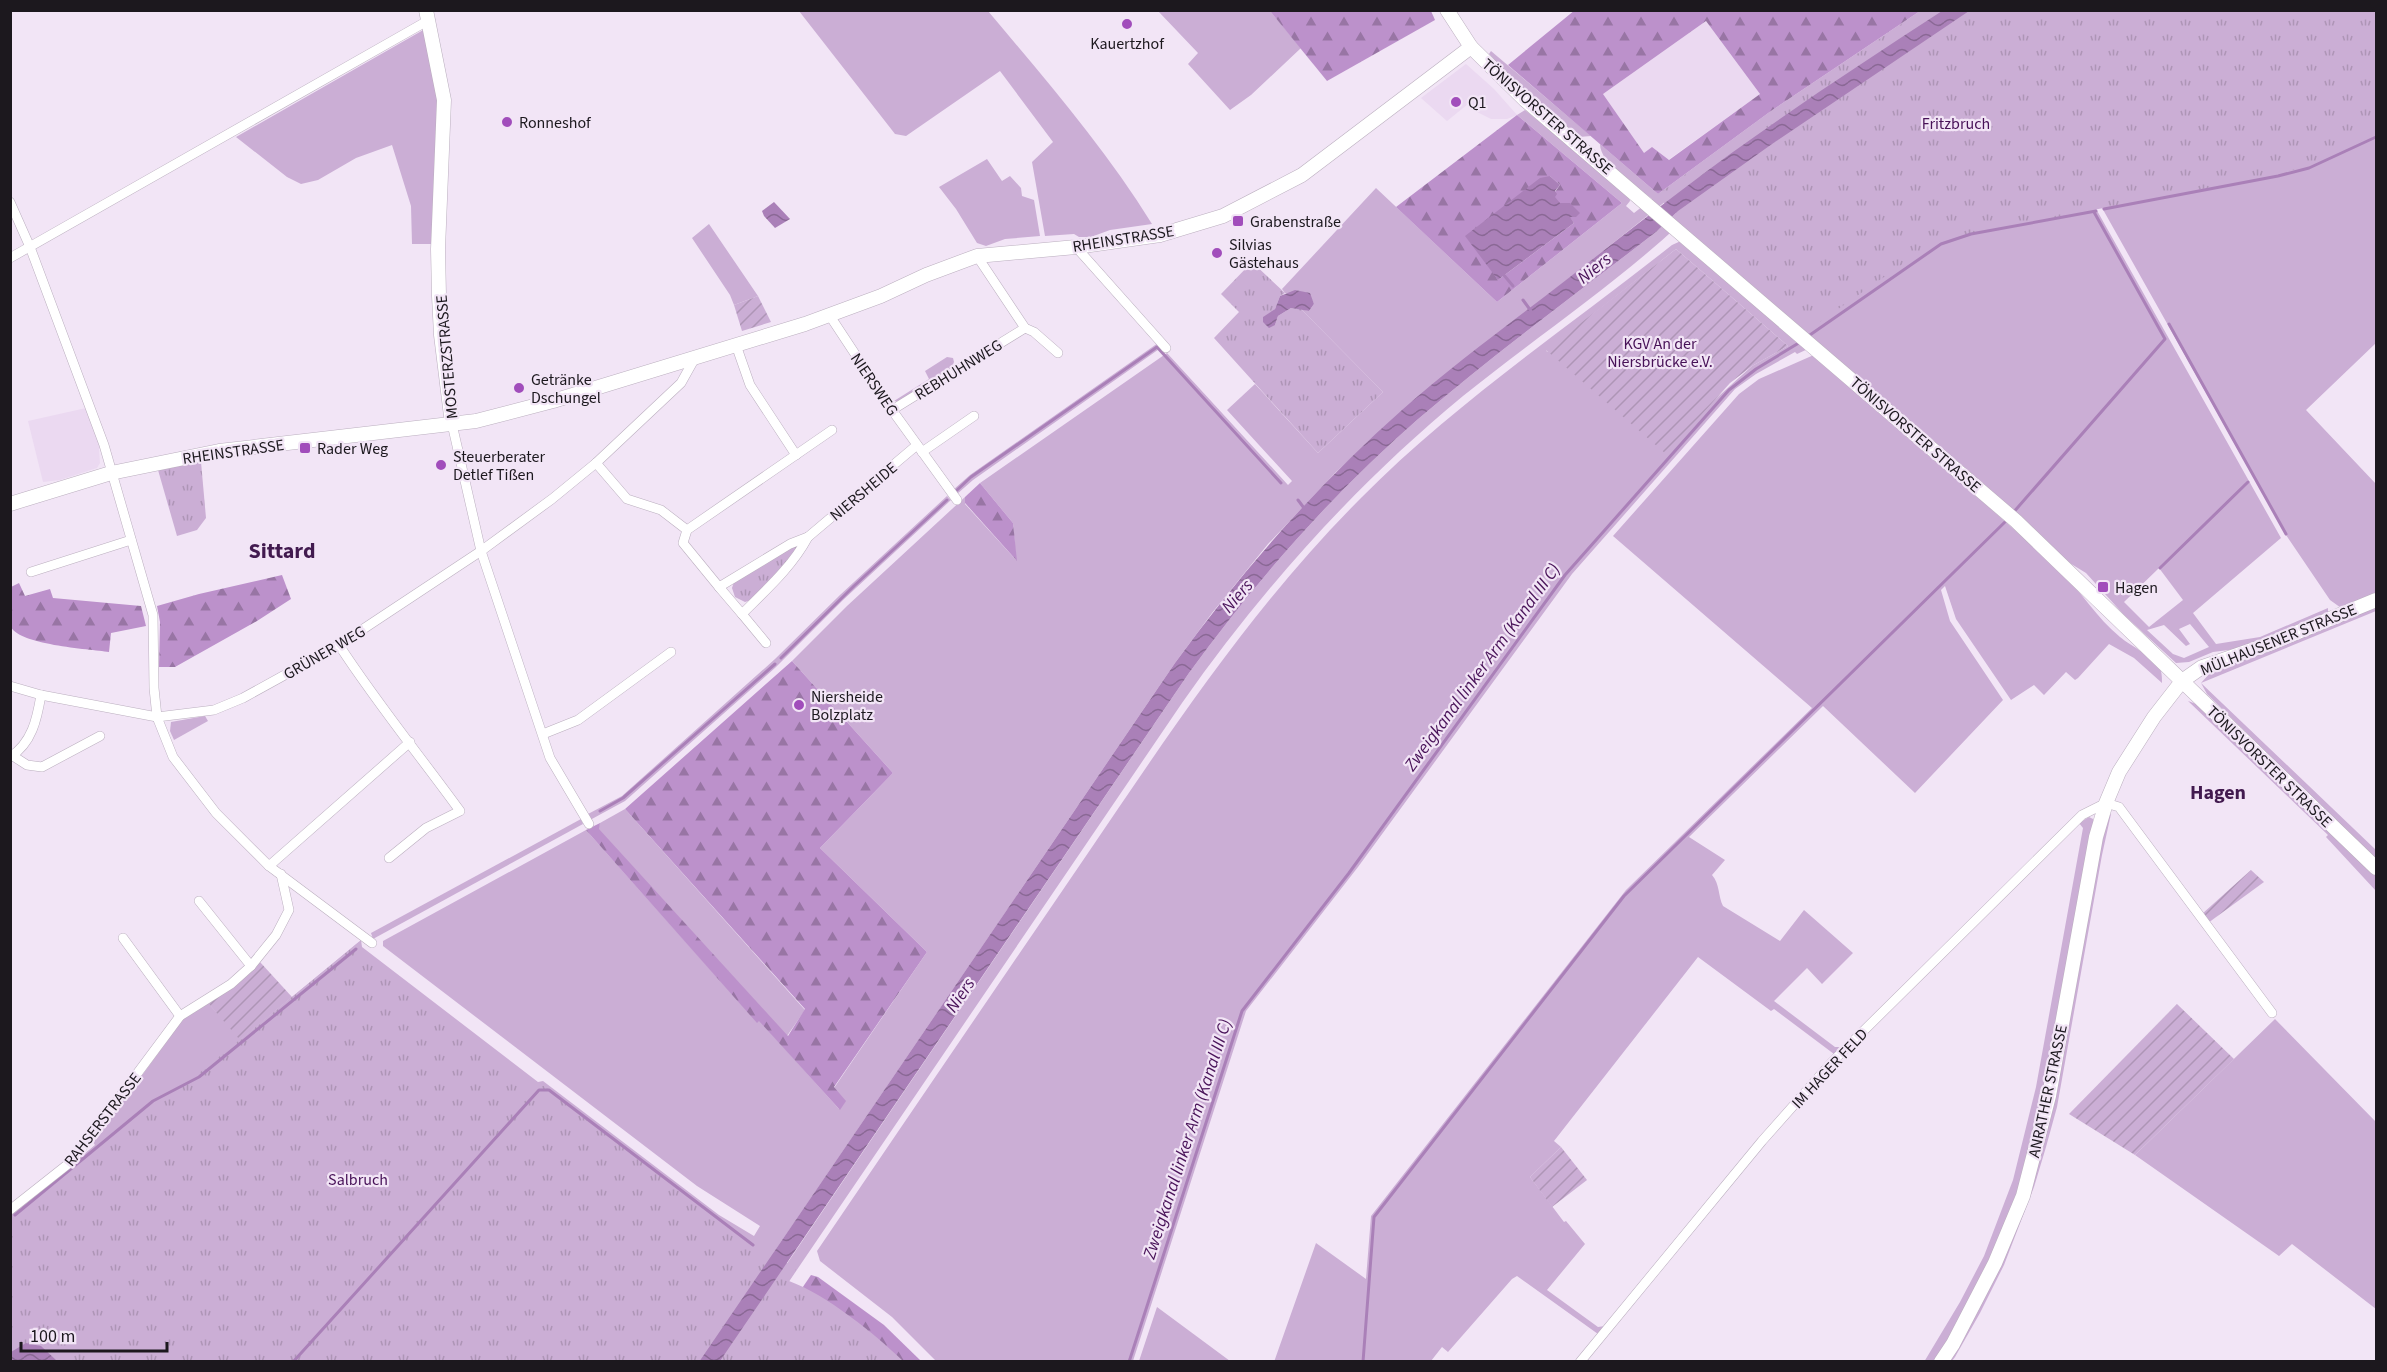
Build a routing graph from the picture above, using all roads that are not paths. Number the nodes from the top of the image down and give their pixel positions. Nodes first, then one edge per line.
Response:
1 (1447, 10) edge
2 (427, 15) edge
3 (1471, 47) junction
4 (10, 202) edge
5 (30, 246) junction
6 (1076, 247) junction
7 (977, 256) junction
8 (10, 258) edge
9 (830, 316) junction
10 (1025, 328) junction
11 (736, 345) junction
12 (1166, 348) dead end
13 (1058, 353) dead end
14 (695, 358) junction
15 (892, 410) junction
16 (974, 416) dead end
17 (452, 424) junction
18 (832, 430) dead end
19 (920, 448) junction
20 (796, 455) junction
21 (596, 463) junction
22 (111, 473) junction
23 (957, 500) dead end
24 (10, 504) edge
25 (687, 530) junction
26 (808, 537) junction
27 (131, 540) junction
28 (481, 551) junction
29 (31, 572) dead end
30 (719, 587) junction
31 (2376, 600) edge
32 (742, 614) junction
33 (765, 643) dead end
34 (339, 645) junction
35 (671, 652) dead end
36 (2182, 681) junction
37 (10, 686) edge
38 (41, 695) junction
39 (157, 717) junction
40 (543, 734) junction
41 (100, 736) dead end
42 (410, 742) junction
43 (12, 757) edge
44 (2106, 803) junction
45 (589, 824) dead end
46 (389, 858) dead end
47 (269, 866) junction
48 (2376, 868) edge
49 (281, 874) junction
50 (199, 901) dead end
51 (123, 938) dead end
52 (372, 943) dead end
53 (251, 966) junction
54 (2272, 1013) dead end
55 (180, 1016) junction
56 (10, 1210) edge
57 (1580, 1362) edge
58 (1941, 1362) edge

1 - 3 main road, TÖNISVORSTER STRASSE
2 - 5 street
2 - 17 main road, MOSTERZSTRASSE
3 - 6 main road, RHEINSTRASSE
3 - 36 main road, TÖNISVORSTER STRASSE
4 - 5 street
5 - 8 street
5 - 22 street
6 - 7 main road, RHEINSTRASSE
6 - 12 street
7 - 9 main road, RHEINSTRASSE
7 - 10 street
9 - 11 main road, RHEINSTRASSE
9 - 15 street, NIERSWEG
10 - 13 street
10 - 15 street, REBHUHNWEG
11 - 14 main road, RHEINSTRASSE
11 - 20 street
14 - 17 main road, RHEINSTRASSE
14 - 21 street, GRÜNER WEG
15 - 19 street, NIERSWEG
16 - 19 street
17 - 22 main road, RHEINSTRASSE
17 - 28 street, MOSTERZSTRASSE
18 - 20 street
19 - 23 street, NIERSWEG
19 - 26 street, NIERSHEIDE
20 - 25 street
21 - 25 street
21 - 28 street, GRÜNER WEG
22 - 24 main road, RHEINSTRASSE
22 - 27 street
25 - 30 street
26 - 30 street, NIERSHEIDE
26 - 32 street, NIERSHEIDE
27 - 29 street
27 - 39 street
28 - 34 street, GRÜNER WEG
28 - 40 street, MOSTERZSTRASSE
30 - 32 street
31 - 36 main road, MÜLHAUSENER STRASSE
32 - 33 street
34 - 39 street, GRÜNER WEG
34 - 42 street
35 - 40 street
36 - 44 main road, ANRATHER STRASSE
36 - 48 main road, TÖNISVORSTER STRASSE
37 - 38 street, GRÜNER WEG
38 - 39 street, GRÜNER WEG
38 - 43 street
39 - 47 street
40 - 45 street, MOSTERZSTRASSE
41 - 43 street
42 - 46 street
42 - 47 street
44 - 54 street
44 - 57 street, IM HAGER FELD
44 - 58 main road, ANRATHER STRASSE
47 - 49 street
49 - 52 street
49 - 53 street, RAHSERSTRASSE
50 - 53 street
51 - 55 street
53 - 55 street, RAHSERSTRASSE
55 - 56 street, RAHSERSTRASSE

